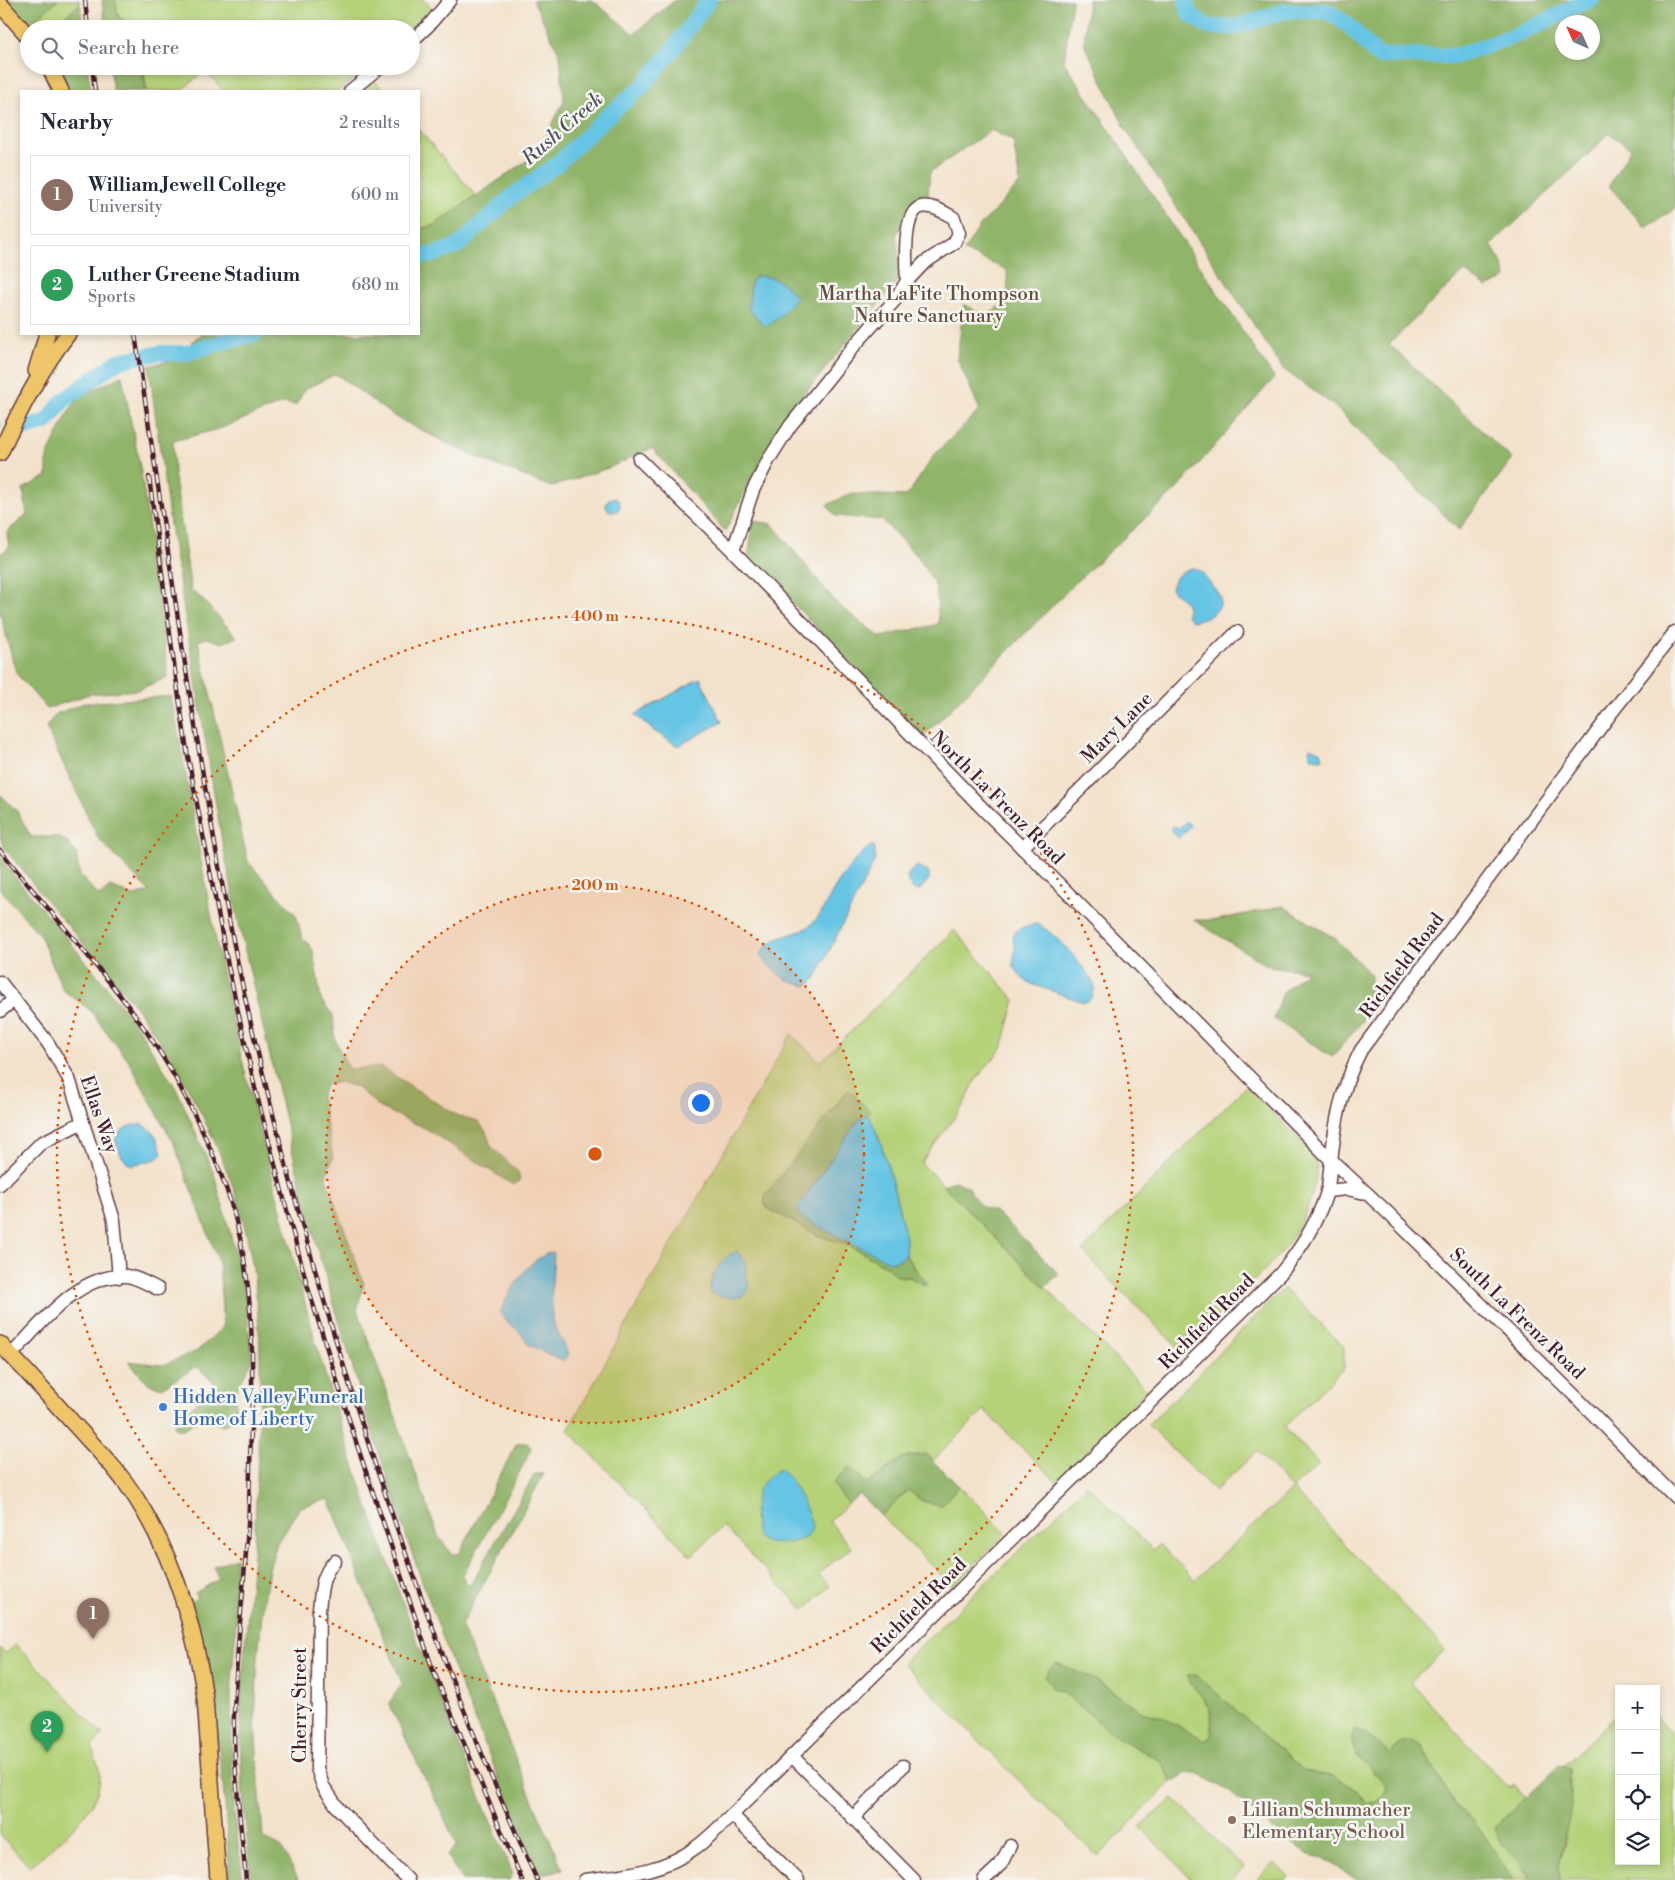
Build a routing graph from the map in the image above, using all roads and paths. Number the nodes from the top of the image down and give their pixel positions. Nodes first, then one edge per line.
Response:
1 (450, 0) edge
2 (0, 4) edge
3 (20, 27) edge
4 (420, 34) edge
5 (53, 75) edge
6 (370, 75) edge
7 (61, 90) edge
8 (351, 90) edge
9 (907, 281) junction
10 (47, 335) edge
11 (67, 335) edge
12 (31, 389) junction
13 (0, 453) edge
14 (640, 459) dead end
15 (733, 550) junction
16 (1237, 632) dead end
17 (1675, 632) edge
18 (1022, 848) junction
19 (0, 982) edge
20 (14, 1000) junction
21 (0, 1011) edge
22 (83, 1122) junction
23 (1331, 1160) junction
24 (0, 1184) edge
25 (1327, 1191) junction
26 (1367, 1194) junction
27 (119, 1276) junction
28 (158, 1289) dead end
29 (0, 1344) edge
30 (11, 1355) junction
31 (1675, 1497) edge
32 (335, 1561) dead end
33 (792, 1756) junction
34 (903, 1766) dead end
35 (732, 1815) junction
36 (853, 1818) junction
37 (1010, 1846) dead end
38 (621, 1878) edge
39 (218, 1880) edge
40 (408, 1880) edge
41 (585, 1880) edge
42 (798, 1880) edge
43 (914, 1880) edge
44 (984, 1880) edge

1 - 4 street
2 - 3 main road
5 - 7 main road
6 - 8 street
9 - 9 street
9 - 15 street
10 - 12 main road
11 - 12 main road
12 - 13 main road
14 - 15 street, North La Frenz Road
15 - 18 street, North La Frenz Road
16 - 18 street, Mary Lane
17 - 23 street, Richfield Road
18 - 23 street, North La Frenz Road
19 - 20 street, Ellas Way
20 - 21 street
20 - 22 street, Ellas Way
22 - 24 street
22 - 27 street, Ellas Way
23 - 25 street, Richfield Road
23 - 26 street, South La Frenz Road
25 - 26 street
25 - 33 street, Richfield Road
26 - 31 street, South La Frenz Road
27 - 28 street
27 - 30 street
29 - 30 main road
30 - 39 main road
32 - 40 street, Cherry Street
33 - 35 street, Richfield Road
33 - 36 street
34 - 36 street
35 - 38 street, Richfield Road
35 - 42 street
36 - 43 street
37 - 44 street
38 - 41 street, Richfield Road

